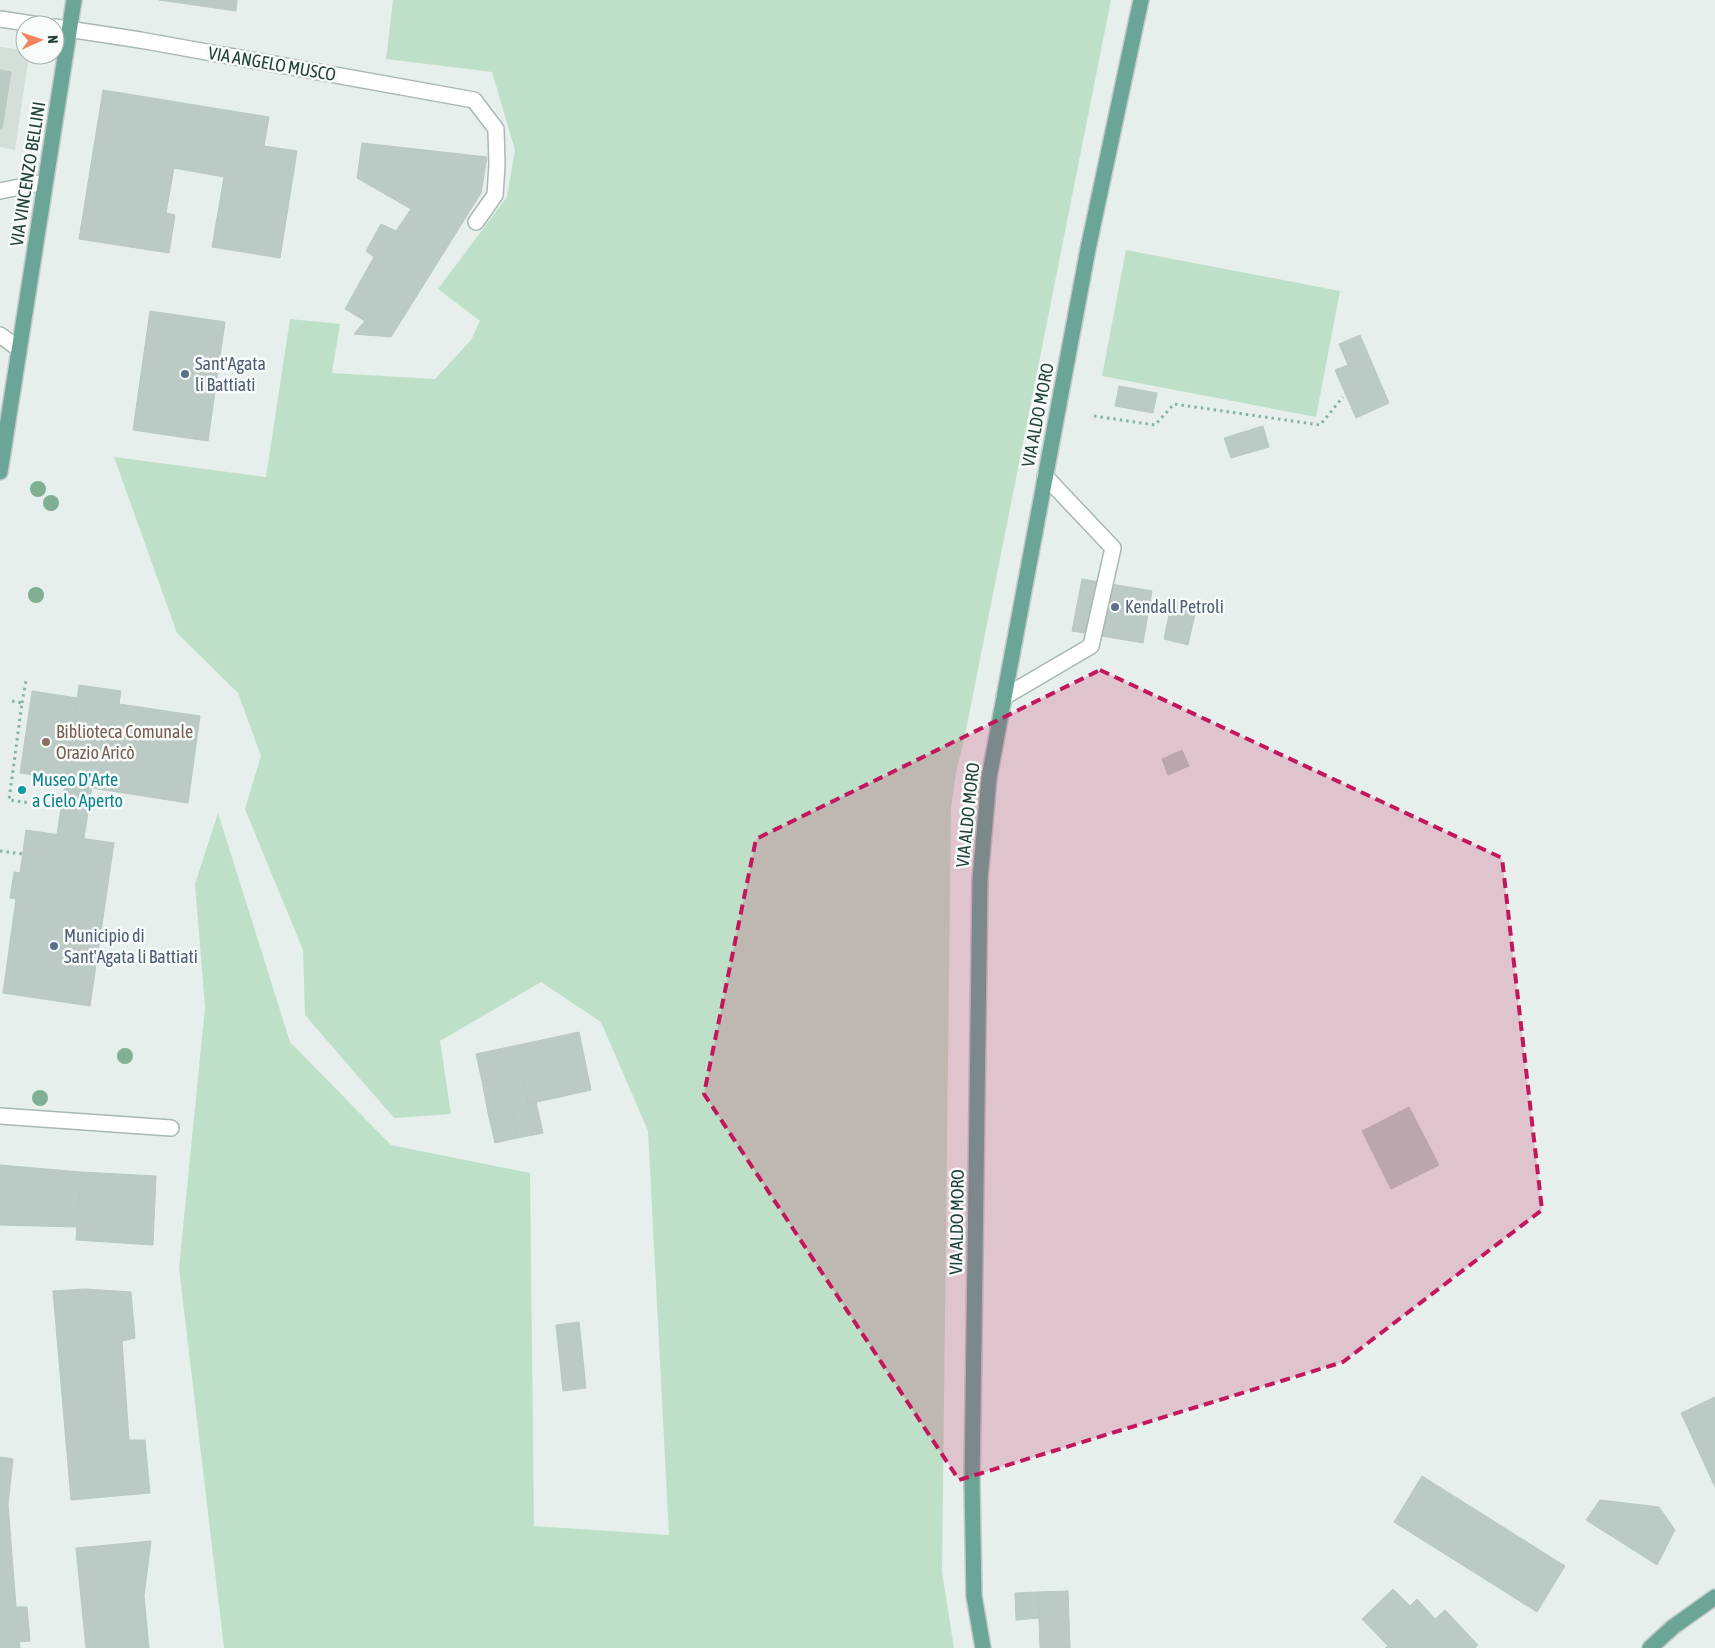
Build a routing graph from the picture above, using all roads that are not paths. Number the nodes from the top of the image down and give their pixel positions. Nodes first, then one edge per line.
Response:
1 (74, 0) edge
2 (1141, 0) edge
3 (0, 19) edge
4 (15, 21) edge
5 (65, 21) edge
6 (65, 28) edge
7 (58, 65) edge
8 (46, 182) junction
9 (0, 191) edge
10 (476, 222) dead end
11 (0, 335) edge
12 (19, 349) junction
13 (6, 397) edge
14 (3, 431) edge
15 (0, 472) edge
16 (1045, 476) junction
17 (1004, 698) junction
18 (0, 1116) edge
19 (171, 1128) dead end
20 (1715, 1597) edge
21 (983, 1648) edge
22 (1650, 1648) edge

1 - 5 main road, VIA VINCENZO BELLINI
2 - 16 main road, VIA ALDO MORO
3 - 4 street
6 - 10 street, VIA ANGELO MUSCO
7 - 8 main road, VIA VINCENZO BELLINI
8 - 9 street
8 - 12 main road, VIA VINCENZO BELLINI
11 - 12 street
12 - 13 main road, VIA VINCENZO BELLINI
13 - 14 main road, VIA VINCENZO BELLINI
14 - 15 main road, VIA VINCENZO BELLINI
16 - 17 main road, VIA ALDO MORO
16 - 17 street
17 - 21 main road, VIA ALDO MORO
18 - 19 street
20 - 22 main road

